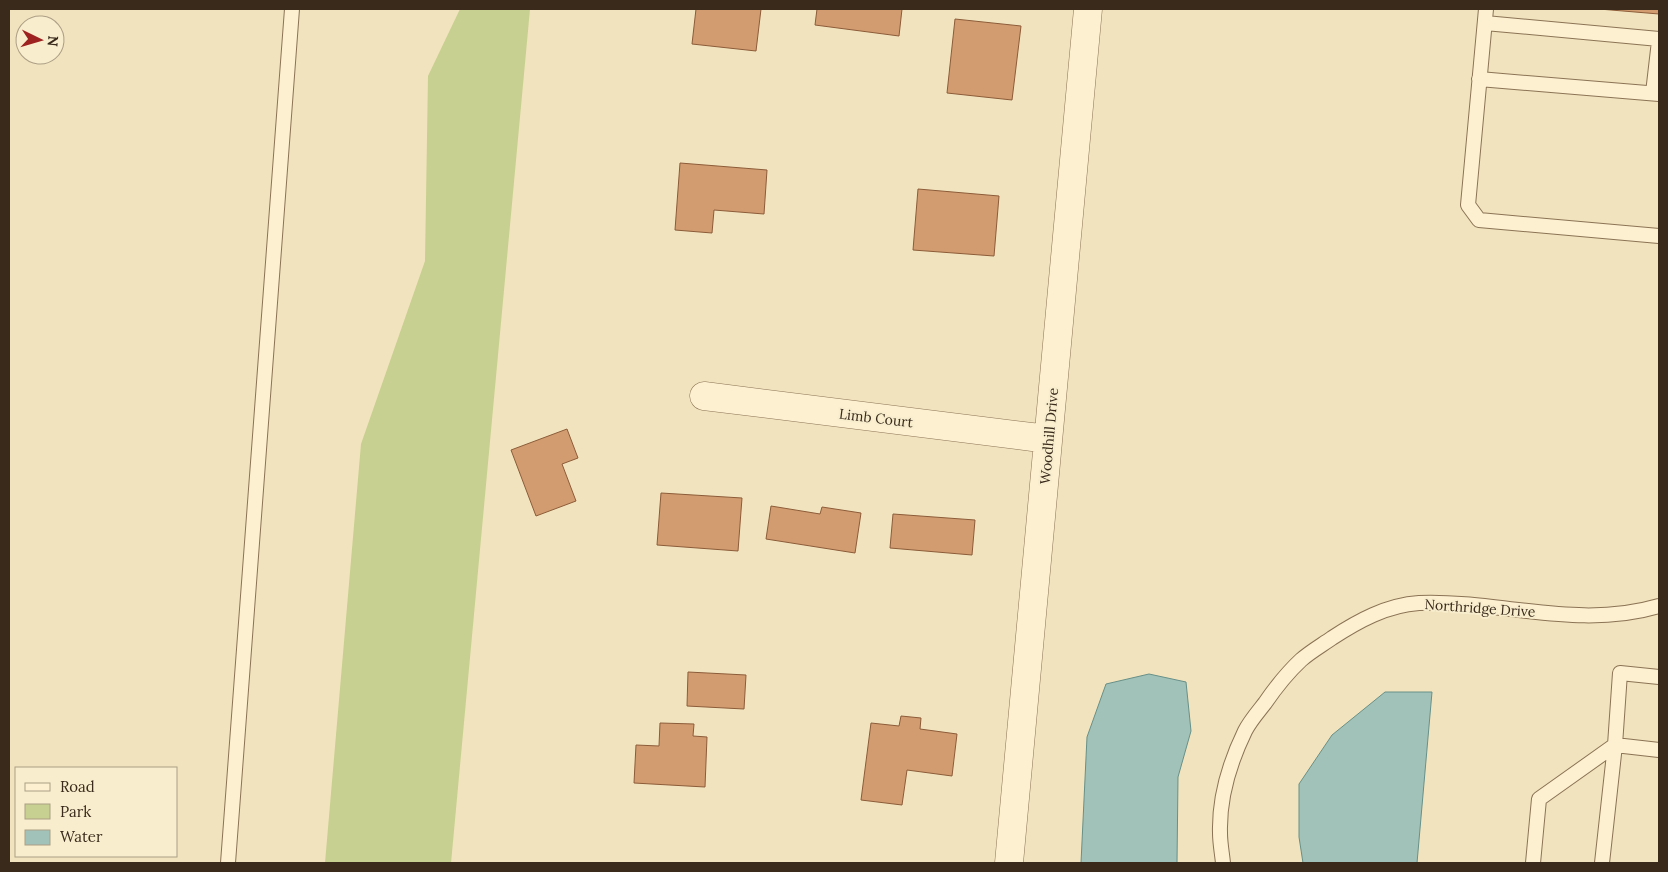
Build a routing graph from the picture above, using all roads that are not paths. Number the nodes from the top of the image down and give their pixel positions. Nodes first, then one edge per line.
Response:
1 (292, 9) edge
2 (1088, 9) edge
3 (1486, 16) edge
4 (1659, 40) edge
5 (1480, 79) junction
6 (1656, 94) edge
7 (1659, 236) edge
8 (704, 396) dead end
9 (1048, 439) junction
10 (1659, 606) edge
11 (1659, 677) edge
12 (1615, 745) junction
13 (1659, 750) edge
14 (228, 863) edge
15 (1010, 863) edge
16 (1223, 863) edge
17 (1533, 863) edge
18 (1602, 863) edge

1 - 14 lane
2 - 9 street, Woodhill Drive
3 - 4 lane
3 - 5 lane
4 - 6 lane
5 - 6 lane
5 - 7 lane
8 - 9 street, Limb Court
9 - 15 street, Woodhill Drive
10 - 16 lane, Northridge Drive
11 - 12 lane
12 - 13 lane
12 - 17 lane
12 - 18 lane

